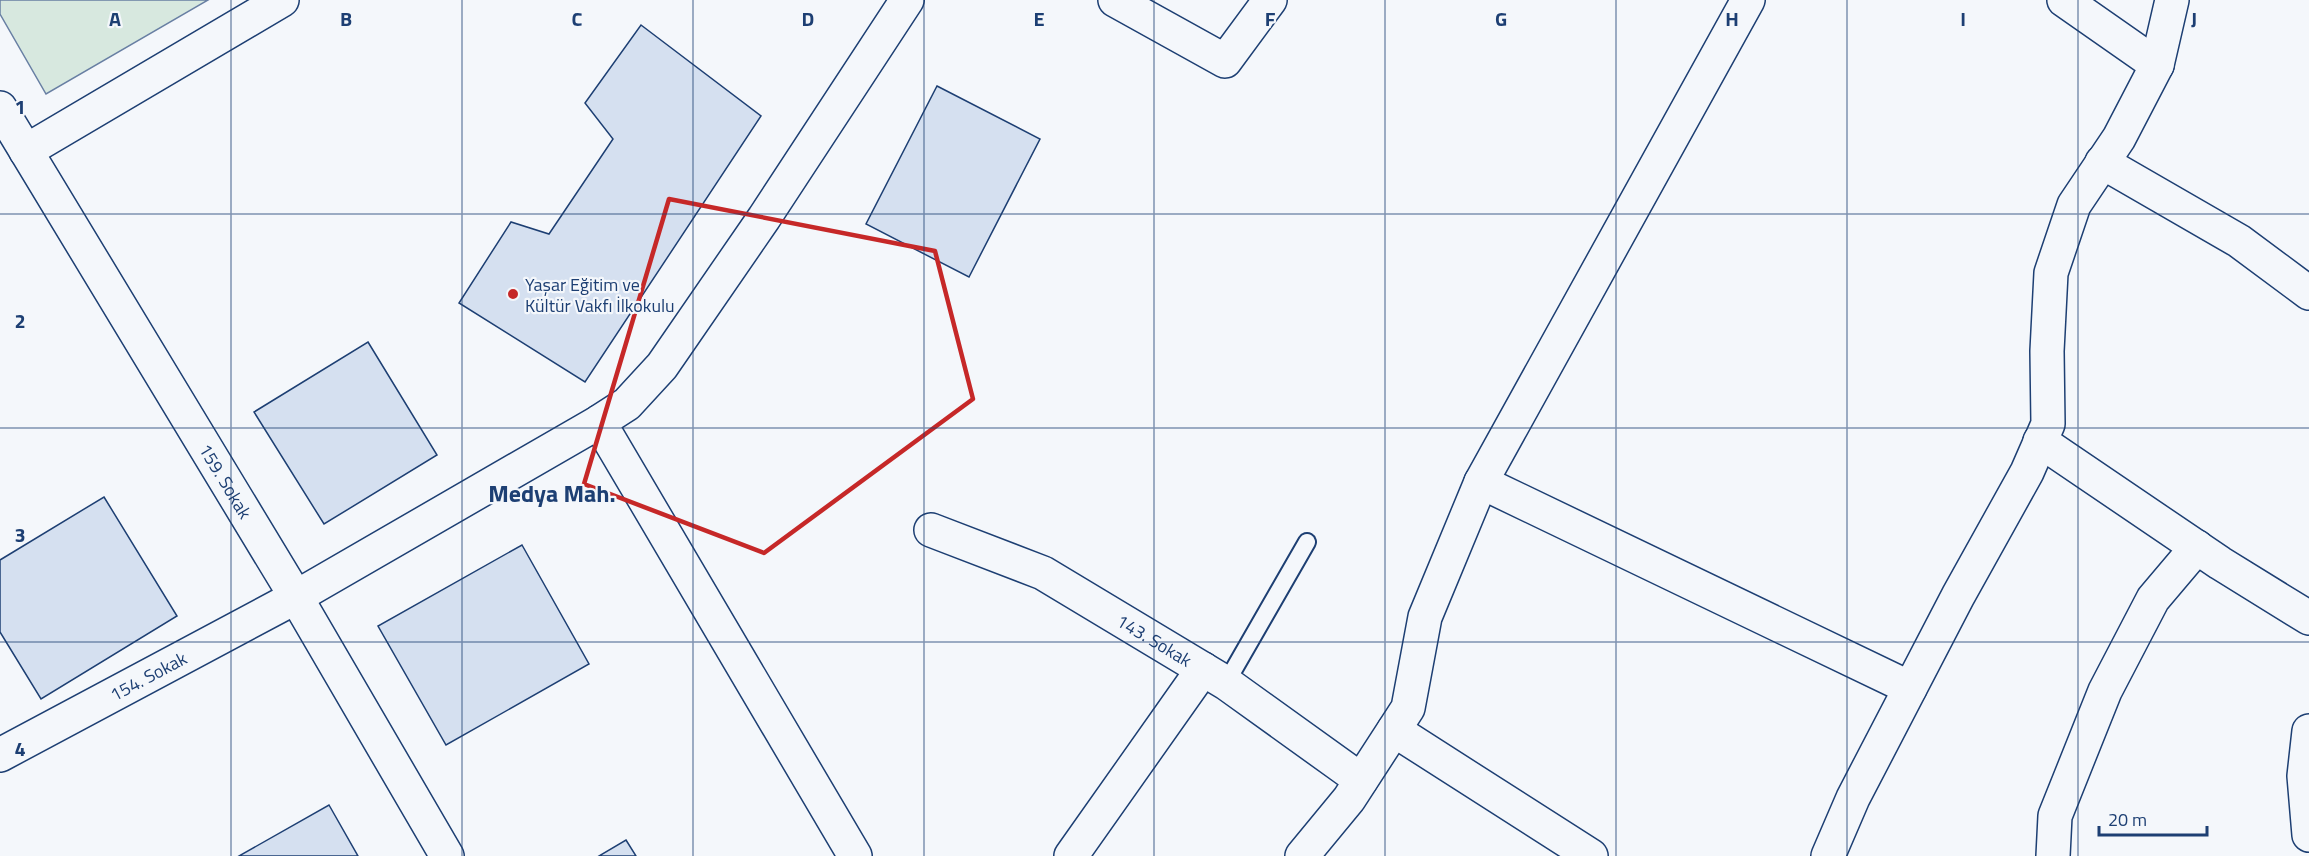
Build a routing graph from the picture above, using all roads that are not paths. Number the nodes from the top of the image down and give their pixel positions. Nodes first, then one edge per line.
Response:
1 (282, 0) edge
2 (907, 0) edge
3 (1115, 0) edge
4 (1270, 0) edge
5 (1748, 0) edge
6 (2064, 0) edge
7 (2172, 0) edge
8 (2157, 65) junction
9 (0, 108) edge
10 (26, 151) junction
11 (2102, 162) junction
12 (2309, 293) edge
13 (599, 422) junction
14 (2040, 441) junction
15 (1481, 482) junction
16 (931, 530) dead end
17 (1307, 542) dead end
18 (2197, 547) junction
19 (296, 597) junction
20 (2309, 618) edge
21 (1214, 676) junction
22 (1910, 688) junction
23 (1394, 730) junction
24 (2309, 731) edge
25 (0, 755) edge
26 (1361, 780) junction
27 (2309, 835) edge
28 (1555, 847) edge
29 (447, 856) edge
30 (855, 856) edge
31 (1071, 856) edge
32 (1302, 856) edge
33 (1591, 856) edge
34 (1828, 856) edge
35 (2053, 856) edge

1 - 10 street
2 - 13 street, 154. Sokak
3 - 4 street
5 - 15 street
6 - 8 street
7 - 8 street
8 - 11 street
9 - 10 street, 159. Sokak
10 - 19 street, 159. Sokak
11 - 12 street
11 - 14 street
13 - 19 street, 154. Sokak
13 - 30 street
14 - 18 street
14 - 22 street
15 - 22 street
15 - 23 street
16 - 21 street, 143. Sokak
17 - 21 lane
18 - 20 street
18 - 35 street
19 - 25 street, 154. Sokak
19 - 29 street, 159. Sokak
21 - 26 street, 143. Sokak
21 - 31 street
22 - 34 street
23 - 26 street
23 - 28 street
24 - 27 street
26 - 32 street
28 - 33 street

